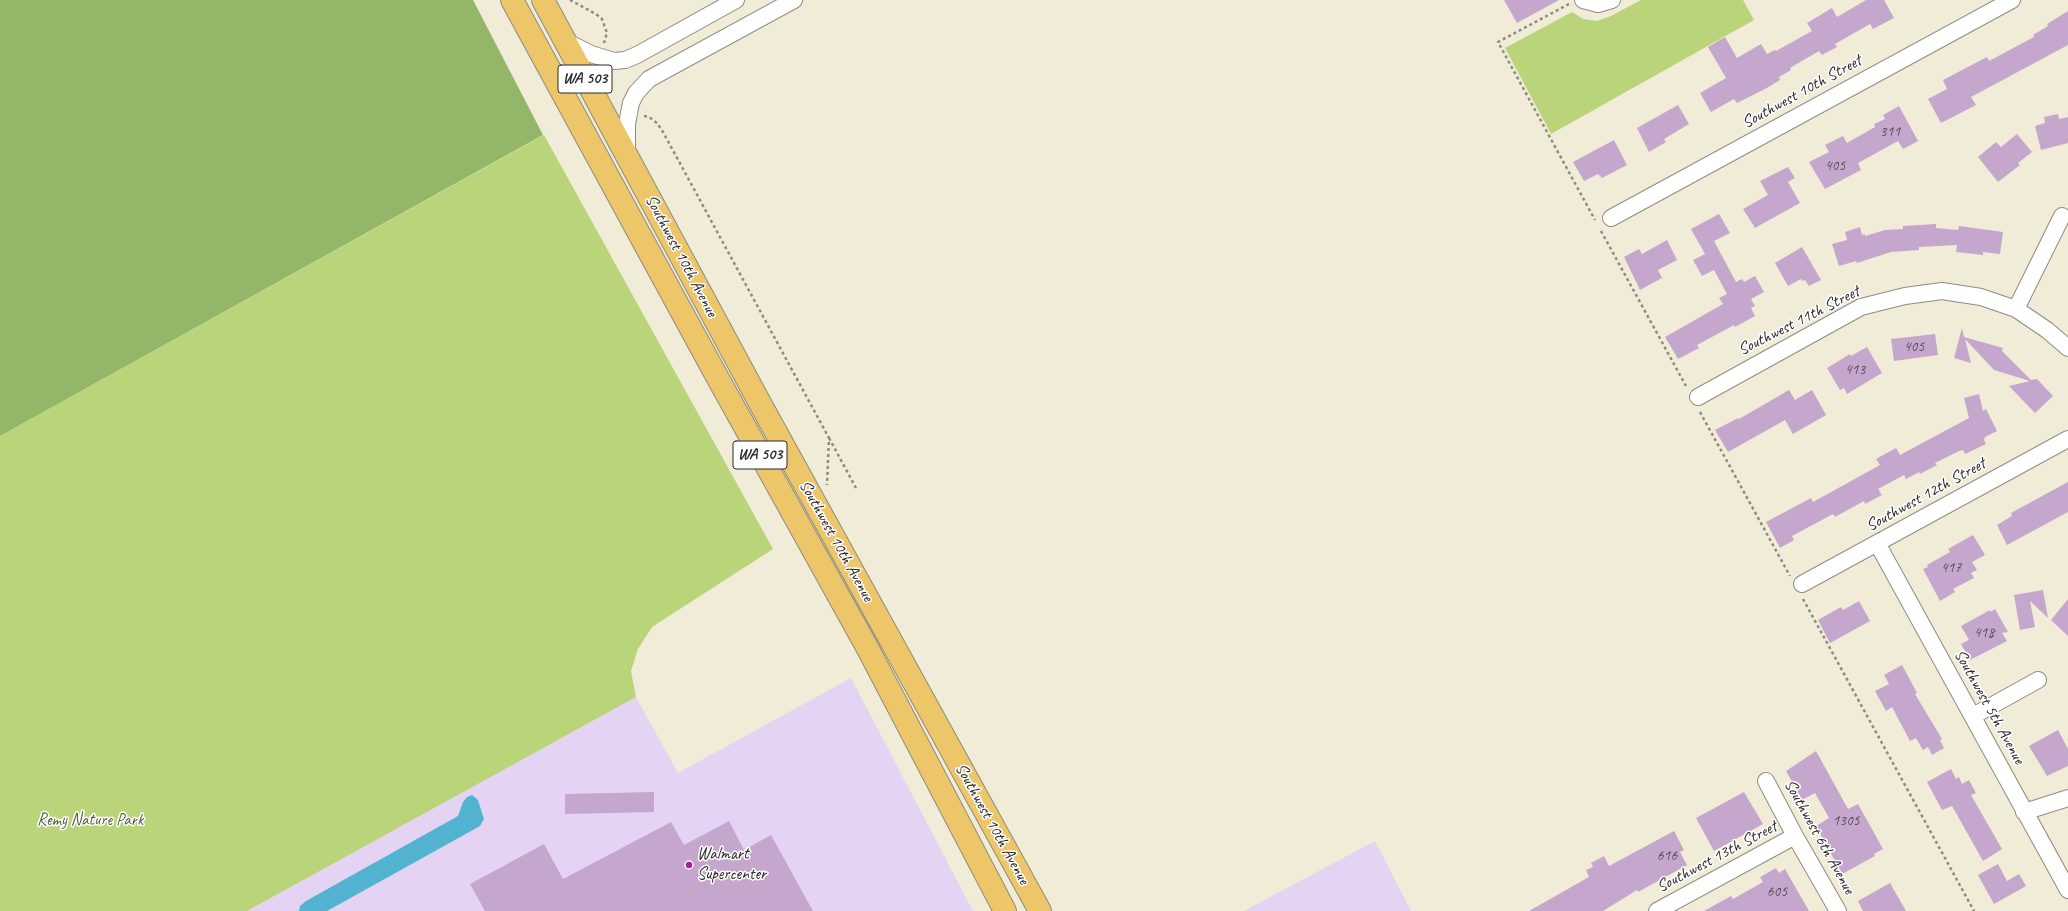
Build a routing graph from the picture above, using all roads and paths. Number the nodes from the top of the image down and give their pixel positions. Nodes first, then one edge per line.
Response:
1 (512, 0) edge
2 (542, 0) edge
3 (570, 0) edge
4 (736, 0) edge
5 (794, 0) edge
6 (1612, 0) edge
7 (2012, 0) edge
8 (1583, 1) edge
9 (565, 41) junction
10 (604, 41) dead end
11 (649, 117) dead end
12 (627, 158) junction
13 (2062, 216) dead end
14 (1611, 218) dead end
15 (2016, 309) junction
16 (2068, 348) edge
17 (1695, 398) junction
18 (829, 438) junction
19 (2068, 439) edge
20 (826, 487) dead end
21 (856, 488) dead end
22 (1877, 543) junction
23 (1799, 587) junction
24 (2038, 680) dead end
25 (1973, 716) junction
26 (1766, 782) dead end
27 (2068, 798) edge
28 (2024, 812) junction
29 (1795, 836) junction
30 (2068, 890) edge
31 (1666, 909) edge
32 (1005, 911) edge
33 (1040, 911) edge
34 (1838, 911) edge
35 (1974, 911) edge

1 - 32 highway, Southwest 10th Avenue / WA 503
2 - 9 highway, Southwest 10th Avenue / WA 503
3 - 10 path
4 - 9 street
5 - 12 street
6 - 8 street
7 - 14 street, Southwest 10th Street
8 - 17 path
9 - 12 highway, Southwest 10th Avenue / WA 503
11 - 18 path
12 - 33 highway, Southwest 10th Avenue / WA 503
13 - 15 street
15 - 16 street, Southwest 11th Street
15 - 17 street, Southwest 11th Street
17 - 23 path
18 - 20 path
18 - 21 path
19 - 22 street, Southwest 12th Street
22 - 23 street, Southwest 12th Street
22 - 25 street, Southwest 5th Avenue
23 - 35 path
24 - 25 street
25 - 28 street, Southwest 5th Avenue
26 - 29 street, Southwest 6th Avenue
27 - 28 street
28 - 30 street, Southwest 5th Avenue
29 - 31 street, Southwest 13th Street
29 - 34 street, Southwest 6th Avenue

